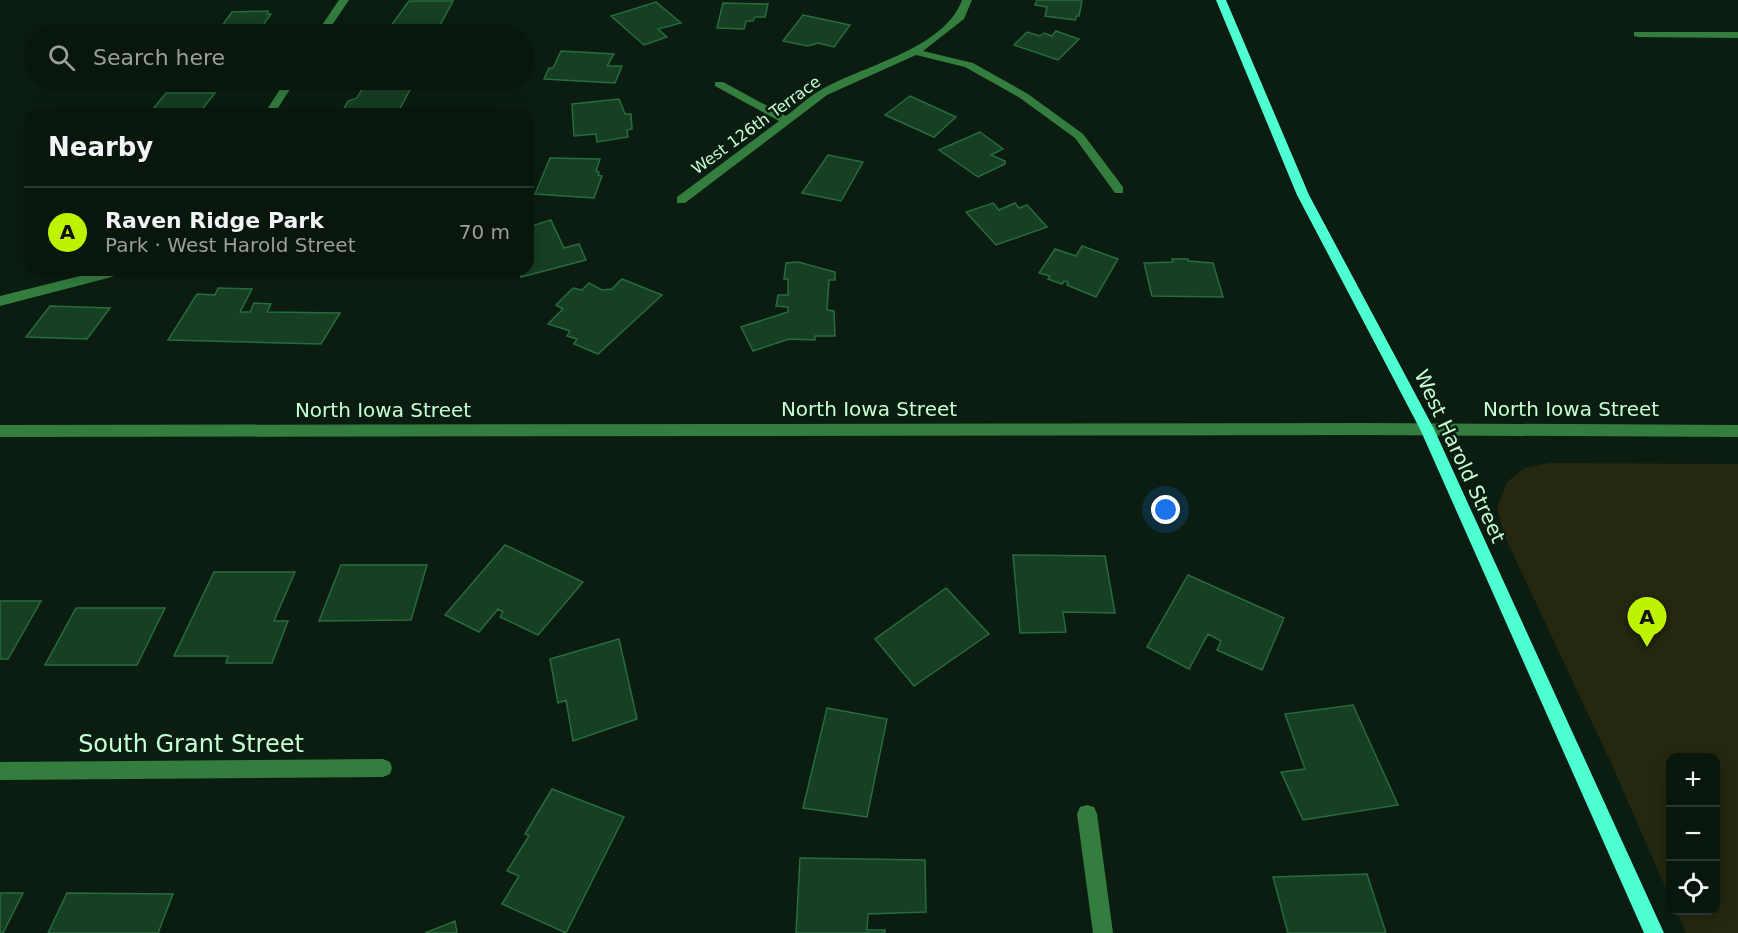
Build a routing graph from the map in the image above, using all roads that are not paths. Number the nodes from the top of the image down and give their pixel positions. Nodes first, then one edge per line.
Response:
1 (344, 0) edge
2 (967, 0) edge
3 (1221, 0) edge
4 (328, 24) edge
5 (1638, 34) dead end
6 (1738, 35) edge
7 (915, 52) junction
8 (719, 84) dead end
9 (285, 90) edge
10 (273, 108) edge
11 (787, 121) junction
12 (1119, 190) dead end
13 (681, 200) dead end
14 (100, 276) edge
15 (0, 302) edge
16 (1427, 429) junction
17 (0, 431) edge
18 (1738, 431) edge
19 (383, 768) dead end
20 (0, 771) edge
21 (1087, 814) dead end
22 (1102, 933) edge
23 (1654, 933) edge

1 - 4 street
2 - 7 street, West 126th Terrace
3 - 16 main road, West Harold Street
5 - 6 street
7 - 11 street, West 126th Terrace
7 - 12 street
8 - 11 street
9 - 10 street
11 - 13 street, West 126th Terrace
14 - 15 street
16 - 17 street, North Iowa Street
16 - 18 street, North Iowa Street
16 - 23 main road, West Harold Street
19 - 20 street, South Grant Street
21 - 22 street

